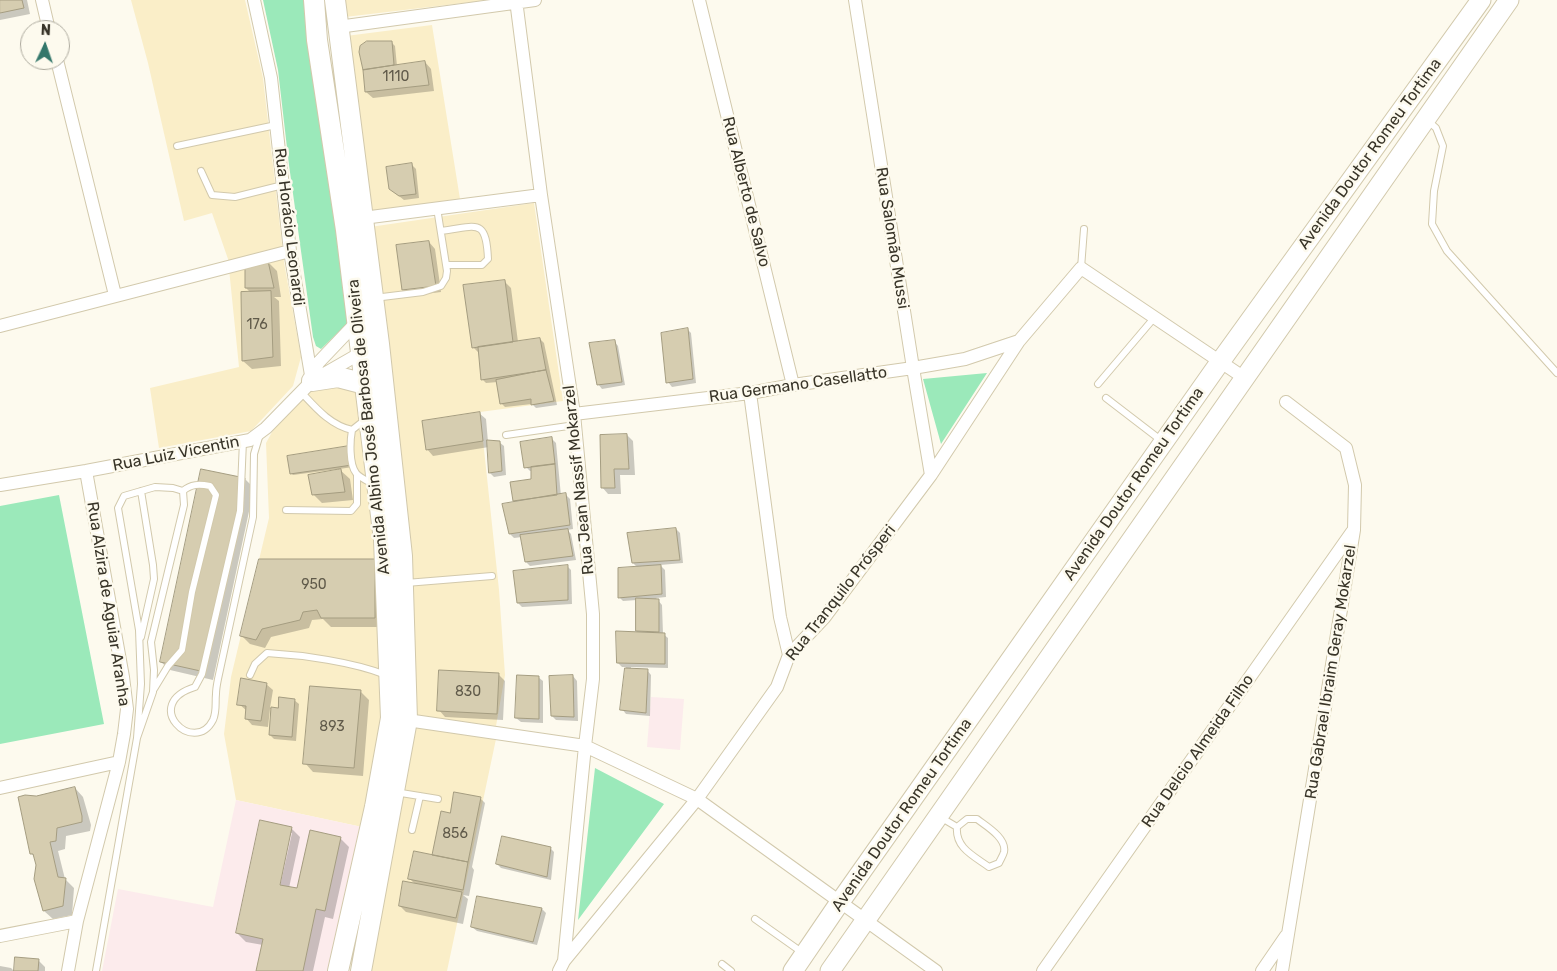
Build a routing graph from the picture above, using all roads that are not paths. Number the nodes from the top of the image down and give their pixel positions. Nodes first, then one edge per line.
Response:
1 (42, 0) edge
2 (254, 0) edge
3 (314, 0) edge
4 (335, 0) edge
5 (535, 0) edge
6 (699, 0) edge
7 (855, 0) edge
8 (1481, 0) edge
9 (1509, 0) edge
10 (516, 1) edge
11 (47, 20) edge
12 (338, 27) junction
13 (59, 70) edge
14 (1426, 119) junction
15 (276, 125) junction
16 (177, 146) dead end
17 (201, 171) dead end
18 (283, 185) junction
19 (541, 195) junction
20 (437, 208) junction
21 (363, 218) junction
22 (1084, 229) dead end
23 (440, 231) junction
24 (290, 251) junction
25 (446, 265) junction
26 (1081, 268) junction
27 (115, 296) junction
28 (373, 298) junction
29 (1154, 318) junction
30 (357, 322) junction
31 (0, 326) edge
32 (1019, 341) junction
33 (379, 344) junction
34 (361, 352) junction
35 (1220, 362) junction
36 (913, 368) junction
37 (1557, 373) edge
38 (1246, 379) junction
39 (365, 384) junction
40 (1098, 384) dead end
41 (793, 385) junction
42 (306, 386) junction
43 (750, 393) junction
44 (1106, 398) dead end
45 (1286, 402) dead end
46 (369, 416) junction
47 (574, 420) junction
48 (352, 430) junction
49 (261, 432) junction
50 (506, 435) dead end
51 (243, 441) junction
52 (1163, 443) junction
53 (86, 471) junction
54 (357, 475) junction
55 (931, 475) junction
56 (0, 485) edge
57 (378, 487) junction
58 (141, 491) junction
59 (183, 491) junction
60 (286, 510) dead end
61 (1354, 530) junction
62 (492, 576) dead end
63 (403, 584) junction
64 (140, 645) junction
65 (789, 655) junction
66 (250, 675) dead end
67 (390, 676) junction
68 (153, 692) junction
69 (407, 720) junction
70 (137, 738) junction
71 (585, 746) junction
72 (119, 762) junction
73 (0, 788) edge
74 (394, 792) junction
75 (420, 796) junction
76 (438, 799) dead end
77 (697, 799) junction
78 (939, 816) junction
79 (956, 827) junction
80 (412, 830) dead end
81 (840, 902) junction
82 (755, 919) dead end
83 (866, 920) junction
84 (77, 921) junction
85 (1288, 934) junction
86 (0, 936) edge
87 (804, 955) junction
88 (722, 964) dead end
89 (562, 966) edge
90 (68, 971) edge
91 (96, 971) edge
92 (338, 971) edge
93 (361, 971) edge
94 (731, 971) edge
95 (793, 971) edge
96 (830, 971) edge
97 (936, 971) edge
98 (1043, 971) edge
99 (1262, 971) edge
100 (1282, 971) edge

1 - 11 street
2 - 15 street, Rua Horácio Leonardi
3 - 30 main road, Avenida Albino José Barbosa de Oliveira
4 - 12 main road, Avenida Albino José Barbosa de Oliveira
5 - 10 street
6 - 41 street, Rua Alberto de Salvo
7 - 36 street, Rua Salomão Mussi
8 - 35 main road, Avenida Doutor Romeu Tortima
9 - 14 main road, Avenida Doutor Romeu Tortima
10 - 12 street
10 - 19 street, Rua Jean Nassif Mokarzel
12 - 21 main road, Avenida Albino José Barbosa de Oliveira
13 - 27 street
14 - 37 lane
14 - 38 main road, Avenida Doutor Romeu Tortima
15 - 16 lane
15 - 18 street, Rua Horácio Leonardi
17 - 18 lane
18 - 24 street, Rua Horácio Leonardi
19 - 20 street
19 - 47 street, Rua Jean Nassif Mokarzel
20 - 21 street
20 - 23 lane
21 - 28 main road, Avenida Albino José Barbosa de Oliveira
22 - 26 lane
23 - 25 lane
23 - 25 lane
24 - 27 street
24 - 42 street, Rua Horácio Leonardi
25 - 28 lane
26 - 29 street
26 - 32 street, Rua Tranquilo Prósperi
27 - 31 street
28 - 33 main road, Avenida Albino José Barbosa de Oliveira
29 - 35 street
29 - 40 lane
30 - 34 main road, Avenida Albino José Barbosa de Oliveira
30 - 42 street
32 - 36 street, Rua Germano Casellatto
32 - 55 street, Rua Tranquilo Prósperi
33 - 34 street, Rua Luiz Vicentin
33 - 63 main road, Avenida Albino José Barbosa de Oliveira
34 - 39 main road, Avenida Albino José Barbosa de Oliveira
34 - 42 street, Rua Luiz Vicentin
35 - 38 street
35 - 52 main road, Avenida Doutor Romeu Tortima
36 - 41 street, Rua Germano Casellatto
36 - 55 street, Rua Salomão Mussi
38 - 78 main road, Avenida Doutor Romeu Tortima
39 - 42 main road
39 - 46 main road, Avenida Albino José Barbosa de Oliveira
41 - 43 street, Rua Germano Casellatto
42 - 48 lane
42 - 49 street, Rua Luiz Vicentin
43 - 47 street, Rua Germano Casellatto
43 - 65 street
44 - 52 lane
45 - 61 street, Rua Gabrael Ibraim Geray Mokarzel
46 - 48 lane
46 - 57 main road, Avenida Albino José Barbosa de Oliveira
47 - 50 lane
47 - 71 street, Rua Jean Nassif Mokarzel
48 - 54 lane
49 - 51 street, Rua Luiz Vicentin
49 - 51 lane
51 - 53 street, Rua Luiz Vicentin
52 - 81 main road, Avenida Doutor Romeu Tortima
53 - 56 street, Rua Luiz Vicentin
53 - 72 street, Rua Alzira de Aguiar Aranha
54 - 57 lane
54 - 60 lane
55 - 65 street, Rua Tranquilo Prósperi
57 - 67 main road, Avenida Albino José Barbosa de Oliveira
58 - 59 lane
58 - 64 lane
58 - 64 lane
59 - 68 lane
59 - 68 lane
61 - 85 street, Rua Gabrael Ibraim Geray Mokarzel
61 - 98 street, Rua Delcio Almeida Filho
62 - 63 lane
63 - 69 main road, Avenida Albino José Barbosa de Oliveira
64 - 70 lane
65 - 77 street, Rua Tranquilo Prósperi
66 - 67 lane
67 - 92 main road, Avenida Albino José Barbosa de Oliveira
68 - 70 lane
69 - 71 street
69 - 74 main road, Avenida Albino José Barbosa de Oliveira
70 - 91 lane
71 - 77 street
71 - 89 street, Rua Jean Nassif Mokarzel
72 - 73 street
72 - 84 street, Rua Alzira de Aguiar Aranha
74 - 75 lane
74 - 93 main road, Avenida Albino José Barbosa de Oliveira
75 - 76 lane
75 - 80 lane
77 - 81 street
77 - 89 street, Rua Tranquilo Prósperi
78 - 79 lane
78 - 83 main road, Avenida Doutor Romeu Tortima
79 - 79 lane
81 - 83 street
81 - 87 main road, Avenida Doutor Romeu Tortima
82 - 87 lane
83 - 96 main road, Avenida Doutor Romeu Tortima
83 - 97 street
84 - 86 street
84 - 90 street, Rua Alzira de Aguiar Aranha
85 - 99 street
85 - 100 street, Rua Gabrael Ibraim Geray Mokarzel
87 - 95 main road, Avenida Doutor Romeu Tortima
88 - 94 lane

